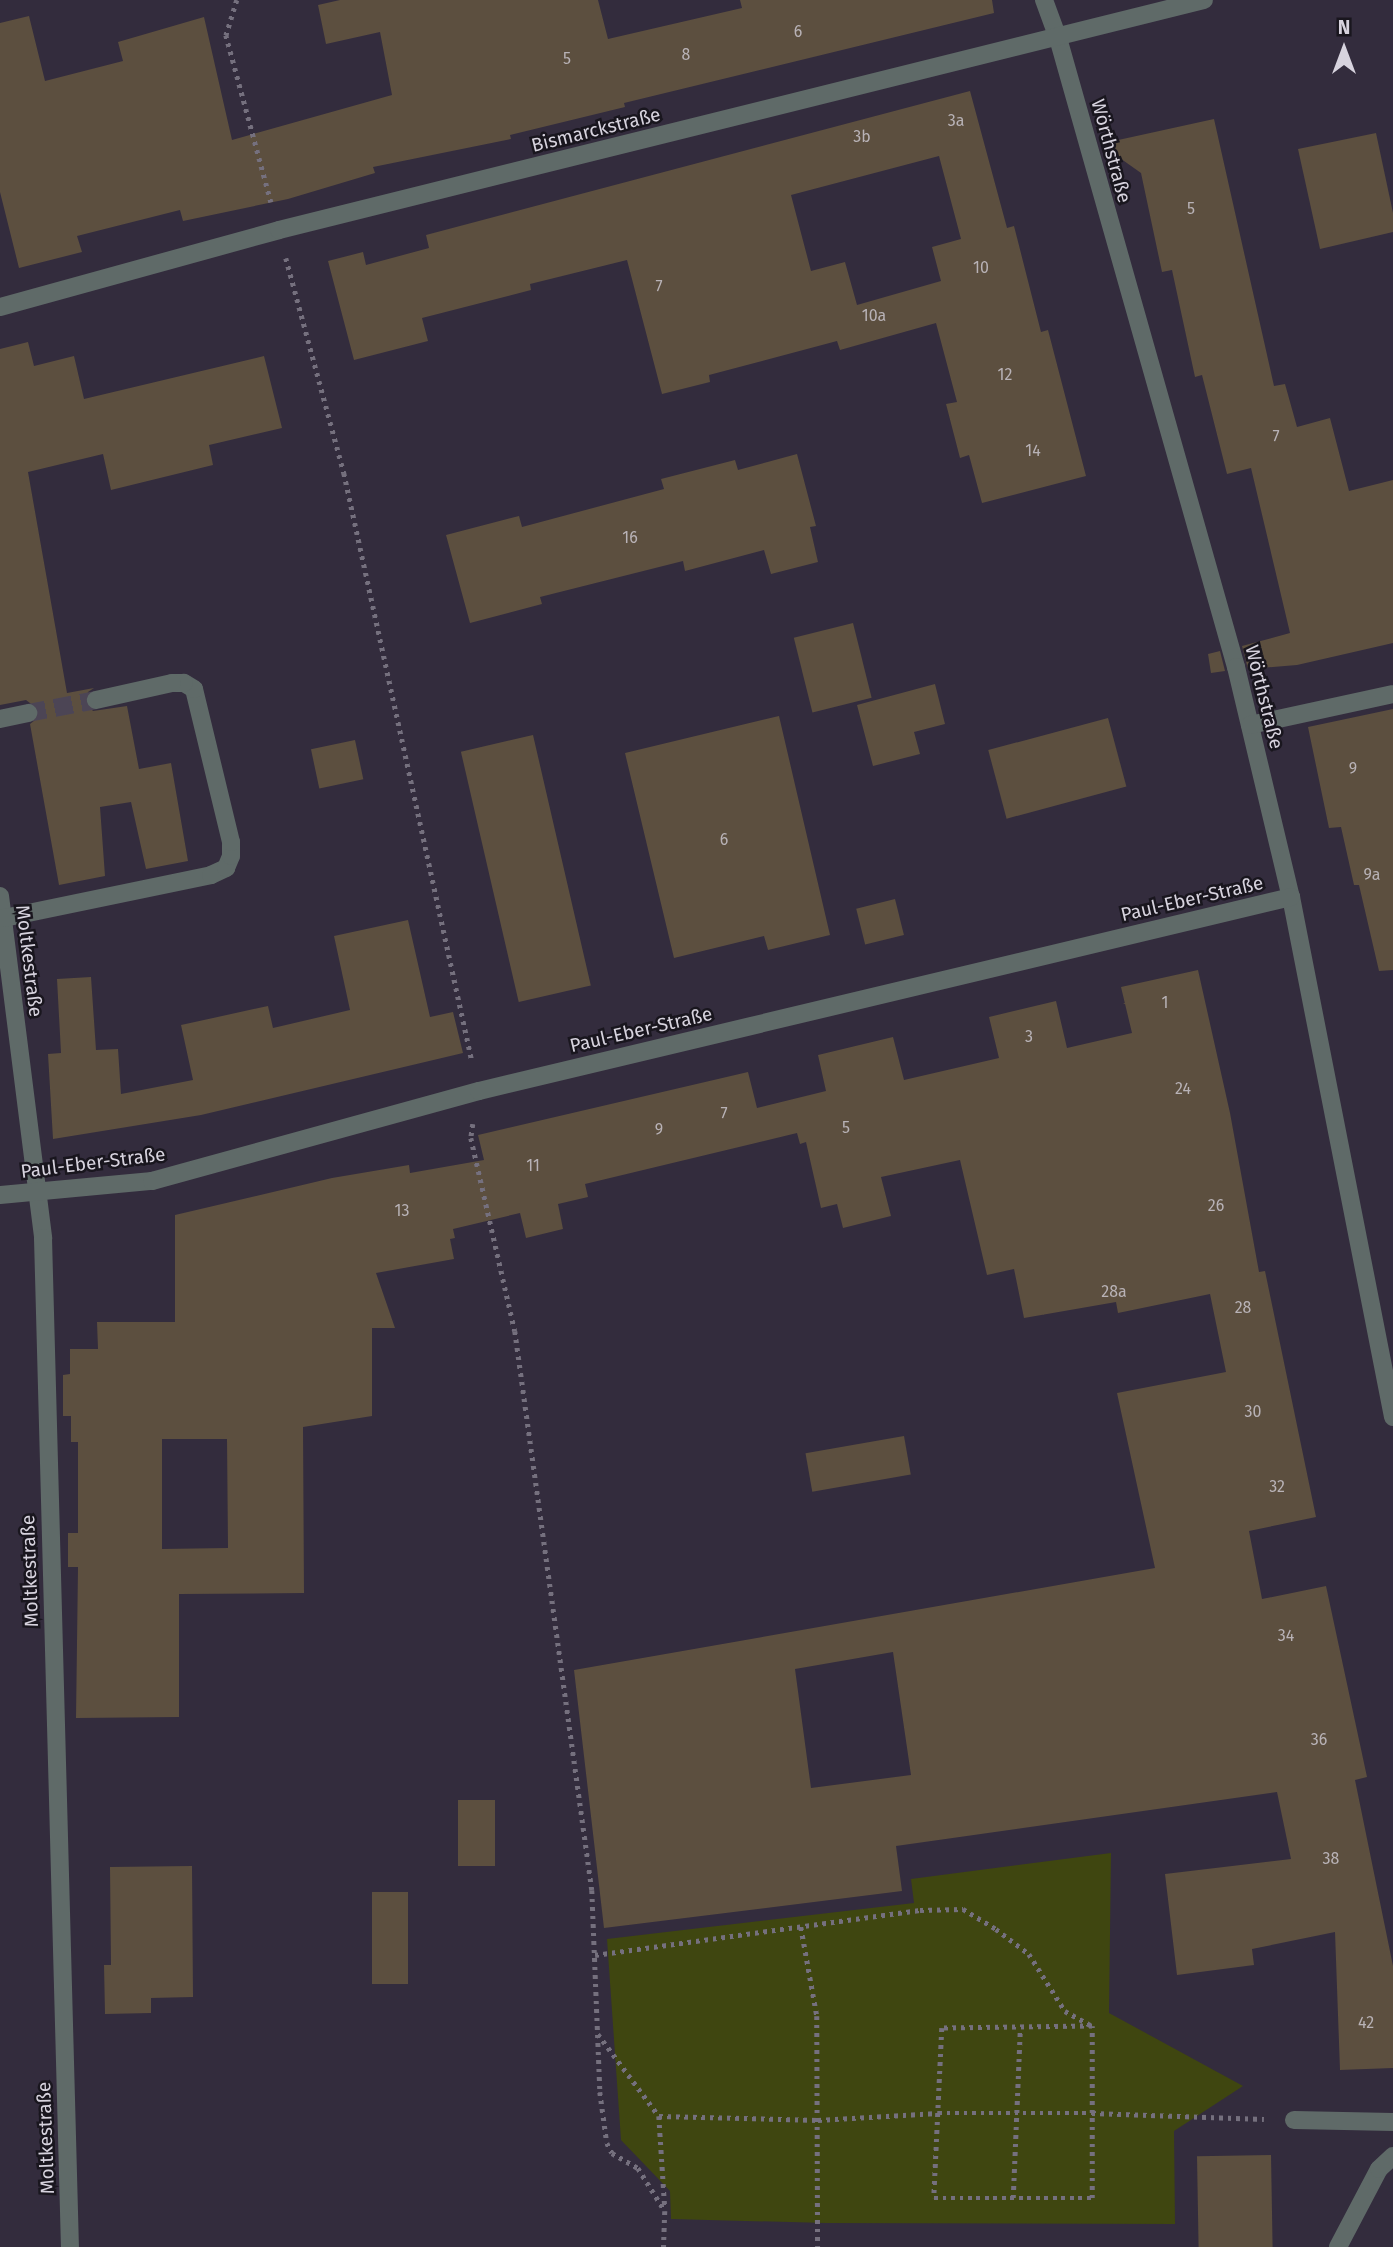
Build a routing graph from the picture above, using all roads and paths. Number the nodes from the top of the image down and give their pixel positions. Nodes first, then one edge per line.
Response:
1 (1044, 0) edge
2 (1204, 0) edge
3 (1058, 38) junction
4 (0, 307) edge
5 (1393, 694) edge
6 (96, 700) tunnel mouth
7 (28, 713) tunnel mouth
8 (0, 719) edge
9 (1250, 725) junction
10 (0, 896) edge
11 (1291, 897) junction
12 (5, 918) junction
13 (35, 1192) junction
14 (0, 1195) edge
15 (1393, 1417) edge
16 (801, 1927) junction
17 (595, 1955) dead end
18 (1092, 2026) junction
19 (1020, 2028) junction
20 (598, 2034) dead end
21 (939, 2113) junction
22 (1092, 2113) junction
23 (1017, 2114) junction
24 (659, 2116) junction
25 (818, 2120) junction
26 (1294, 2120) joint
27 (1393, 2122) edge
28 (1393, 2156) edge
29 (1013, 2199) junction
30 (665, 2211) dead end
31 (70, 2247) edge
32 (817, 2247) edge
33 (1338, 2247) edge

1 - 3 street, Wörthstraße
2 - 3 street, Bismarckstraße
3 - 4 street, Bismarckstraße
3 - 9 street, Wörthstraße
5 - 9 street
6 - 12 street
7 - 8 street
9 - 11 street, Wörthstraße
10 - 12 street, Moltkestraße
11 - 13 street, Paul-Eber-Straße
11 - 15 street, Wörthstraße
12 - 13 street, Moltkestraße
13 - 14 street, Paul-Eber-Straße
13 - 31 street, Moltkestraße
16 - 17 path
16 - 18 path
16 - 25 path
18 - 19 path
18 - 22 path
19 - 21 path
19 - 23 path
20 - 24 path
21 - 23 path
21 - 25 path
21 - 29 path
22 - 23 path
22 - 26 path
22 - 29 path
23 - 29 path
24 - 25 path
24 - 30 path
25 - 32 path
26 - 27 street
28 - 33 street

